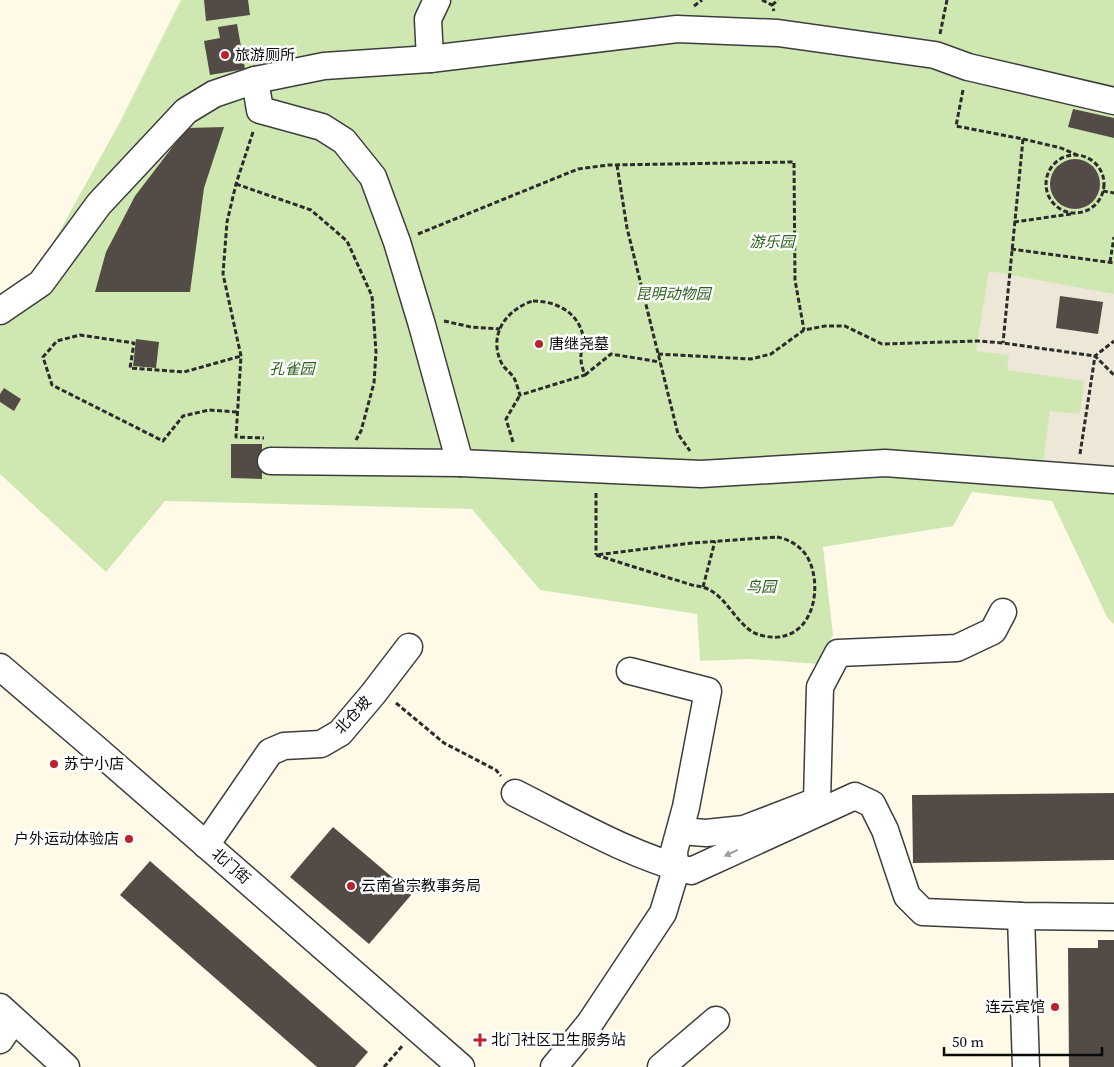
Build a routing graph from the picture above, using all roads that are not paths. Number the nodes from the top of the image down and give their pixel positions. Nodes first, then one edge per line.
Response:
1 (437, 0) edge
2 (430, 59) junction
3 (255, 80) junction
4 (1114, 101) edge
5 (0, 311) edge
6 (271, 461) dead end
7 (460, 463) junction
8 (1114, 480) edge
9 (1003, 612) dead end
10 (409, 647) dead end
11 (0, 667) edge
12 (630, 671) dead end
13 (515, 794) road end
14 (680, 832) junction
15 (206, 845) junction
16 (675, 867) junction
17 (1020, 916) junction
18 (1114, 916) edge
19 (716, 1020) dead end
20 (2, 1023) edge
21 (51, 1067) edge
22 (66, 1067) edge
23 (461, 1067) edge
24 (554, 1067) edge
25 (661, 1067) edge
26 (1026, 1067) edge

1 - 2 street
2 - 3 street
2 - 4 street
3 - 5 street
3 - 7 street
6 - 7 street
7 - 8 street
9 - 14 street
10 - 15 street, 北仓坡
11 - 15 street, 北门街
12 - 14 street
13 - 16 street
14 - 16 street
15 - 23 street, 北门街
17 -> 16 street
16 - 24 street
17 - 18 street
17 - 26 street
19 - 25 street
20 - 21 street
20 - 22 street

